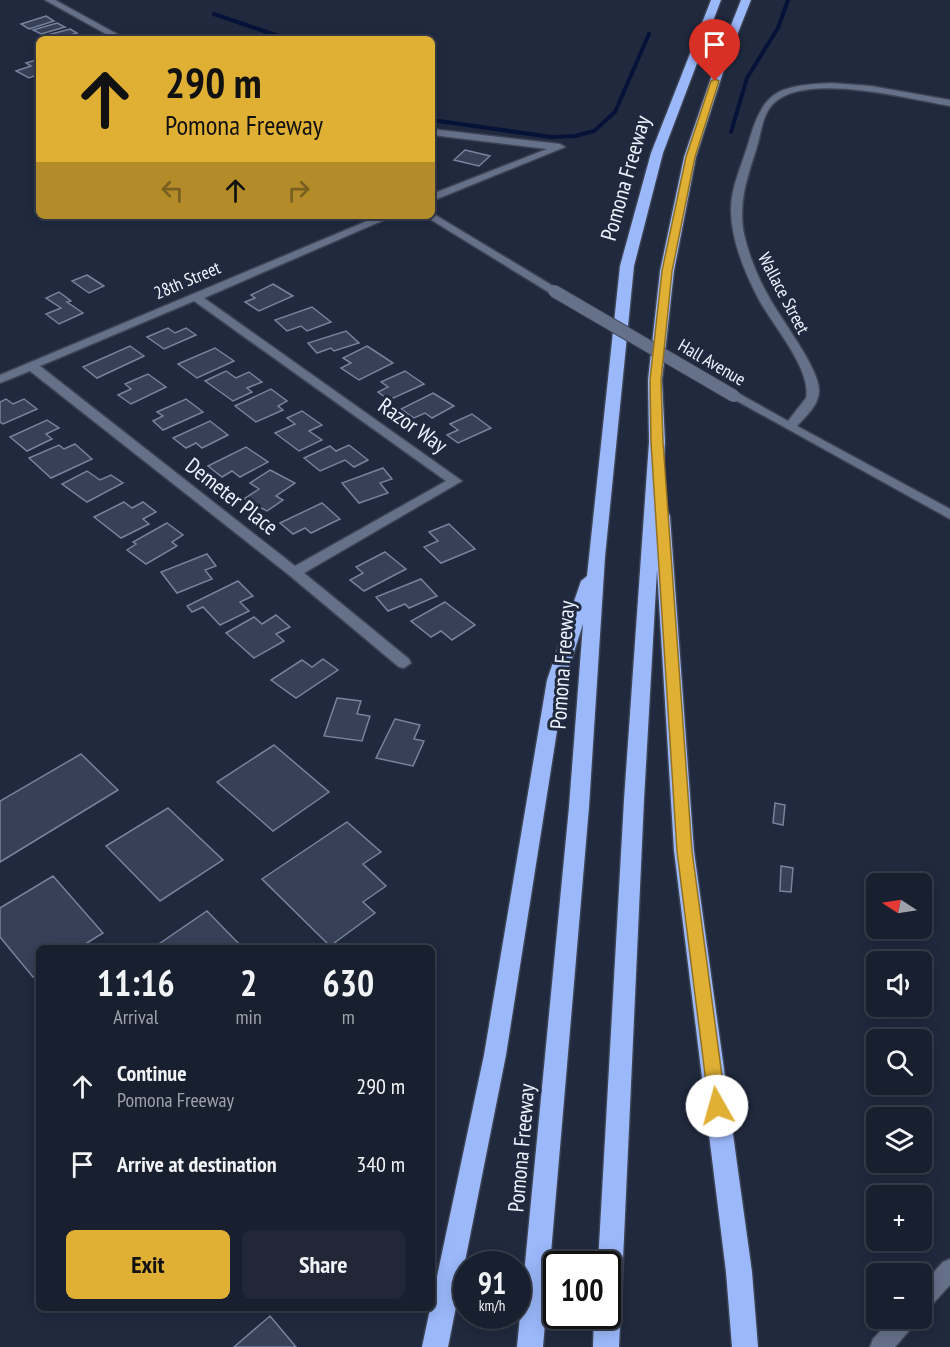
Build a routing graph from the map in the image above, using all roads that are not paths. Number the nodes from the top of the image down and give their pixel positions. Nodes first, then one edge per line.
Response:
1 (49, 0) edge
2 (716, 0) edge
3 (746, 0) edge
4 (116, 36) edge
5 (950, 104) edge
6 (435, 132) edge
7 (435, 197) edge
8 (381, 219) edge
9 (435, 219) edge
10 (194, 296) junction
11 (32, 366) junction
12 (0, 378) edge
13 (789, 426) junction
14 (657, 442) junction
15 (950, 515) edge
16 (597, 557) junction
17 (294, 572) junction
18 (404, 663) dead end
19 (610, 1251) edge
20 (950, 1269) edge
21 (932, 1289) edge
22 (607, 1329) edge
23 (897, 1329) edge
24 (435, 1347) edge
25 (530, 1347) edge
26 (606, 1347) edge
27 (745, 1347) edge
28 (881, 1347) edge

1 - 4 street
2 - 16 highway, Pomona Freeway
3 - 14 highway
5 - 13 street, Wallace Street
6 - 7 street
8 - 10 street, 28th Street
9 - 13 street, Hall Avenue, bridge
10 - 11 street, 28th Street
10 - 17 street, Razor Way
11 - 12 street, 28th Street
11 - 17 street, Demeter Place
13 - 15 street, Hall Avenue
14 - 19 highway
14 - 27 highway
16 - 24 highway
16 - 25 highway, Pomona Freeway
17 - 18 street, Demeter Place
20 - 21 street
22 - 26 highway
23 - 28 street

